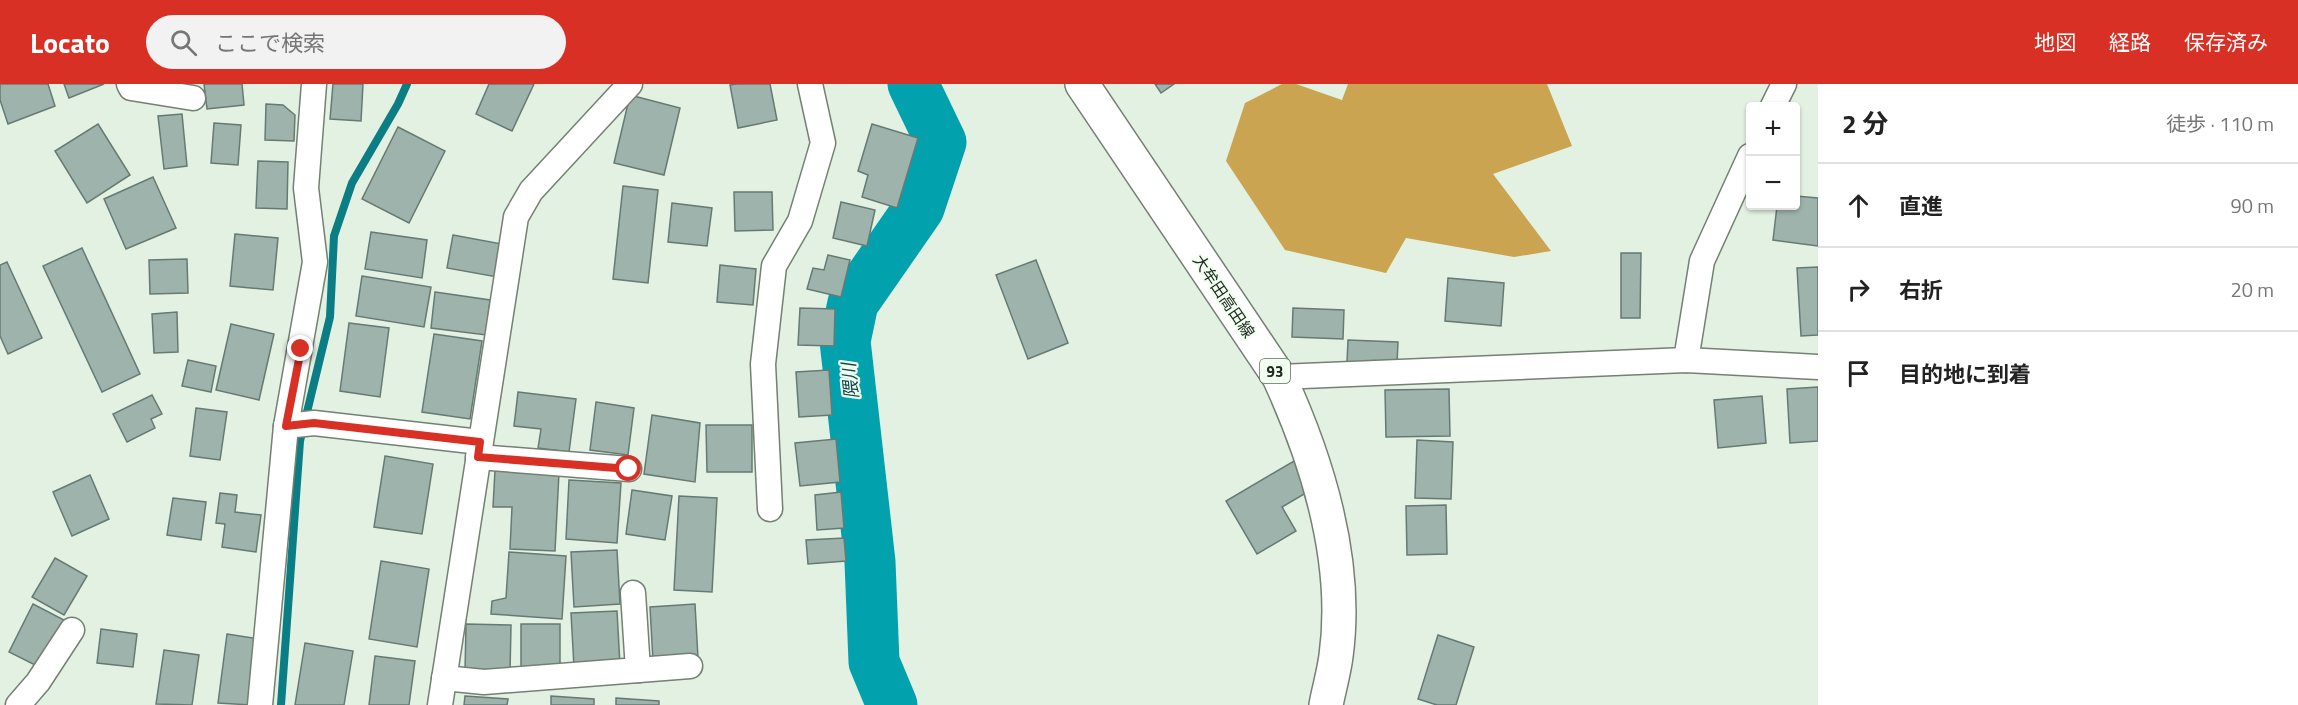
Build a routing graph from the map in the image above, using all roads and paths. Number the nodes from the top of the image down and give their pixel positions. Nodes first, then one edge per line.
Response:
1 (129, 84) edge
2 (314, 84) edge
3 (630, 84) edge
4 (810, 84) edge
5 (1082, 84) edge
6 (1784, 84) edge
7 (193, 98) dead end
8 (1775, 102) edge
9 (1746, 165) edge
10 (1686, 360) junction
11 (1818, 367) edge
12 (1279, 377) junction
13 (298, 425) junction
14 (479, 449) junction
15 (629, 469) dead end
16 (770, 509) dead end
17 (633, 593) dead end
18 (72, 630) dead end
19 (690, 666) dead end
20 (638, 670) junction
21 (444, 678) junction
22 (18, 705) edge
23 (260, 705) edge
24 (440, 705) edge
25 (1326, 705) edge

1 - 7 street
2 - 13 street
3 - 14 street
4 - 16 street
5 - 12 main road, 大牟田高田線 / 93
6 - 8 street
9 - 10 street
10 - 11 street
10 - 12 street
12 - 25 main road, 大牟田高田線 / 93
13 - 14 street
13 - 23 street
14 - 15 street
14 - 21 street
17 - 20 street
18 - 22 street
19 - 20 street
20 - 21 street
21 - 24 street

